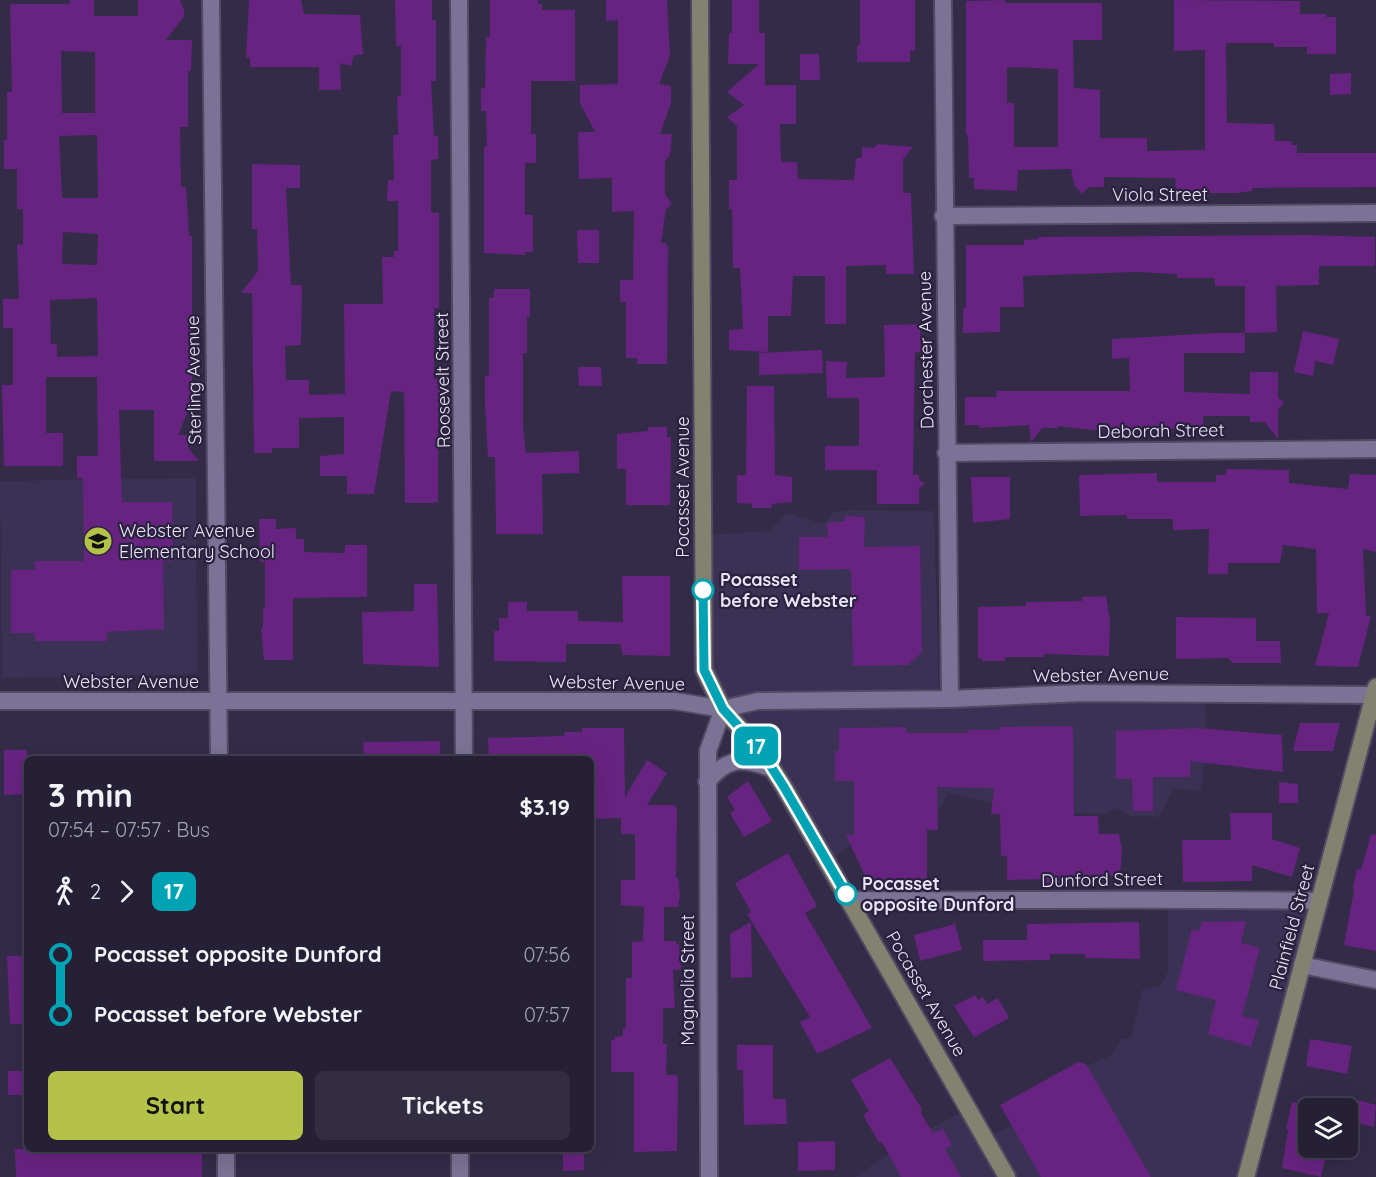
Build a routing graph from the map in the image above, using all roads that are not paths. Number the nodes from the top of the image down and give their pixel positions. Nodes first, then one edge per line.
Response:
1 (211, 0) edge
2 (459, 0) edge
3 (700, 0) edge
4 (943, 0) edge
5 (1376, 213) edge
6 (944, 216) junction
7 (1376, 449) edge
8 (946, 453) junction
9 (1375, 692) edge
10 (950, 699) junction
11 (0, 701) edge
12 (218, 702) junction
13 (465, 702) junction
14 (723, 709) junction
15 (219, 756) edge
16 (464, 756) edge
17 (773, 770) junction
18 (707, 782) junction
19 (850, 900) junction
20 (1319, 901) junction
21 (1302, 965) junction
22 (1376, 980) edge
23 (226, 1152) edge
24 (460, 1152) edge
25 (226, 1177) edge
26 (460, 1177) edge
27 (709, 1177) edge
28 (1007, 1177) edge
29 (1246, 1177) edge

1 - 12 street, Sterling Avenue
2 - 13 street, Roosevelt Street
3 - 14 main road, Pocasset Avenue
4 - 6 street, Dorchester Avenue
5 - 6 street, Viola Street
6 - 8 street, Dorchester Avenue
7 - 8 street, Deborah Street
8 - 10 street, Dorchester Avenue
9 - 10 street, Webster Avenue
9 - 20 main road, Plainfield Street
10 - 14 street, Webster Avenue
11 - 12 street, Webster Avenue
12 - 13 street, Webster Avenue
12 - 15 street, Sterling Avenue
13 - 14 street, Webster Avenue
13 - 16 street, Roosevelt Street
14 - 17 main road, Pocasset Avenue
14 - 18 street, Magnolia Street
17 - 18 street
17 - 19 main road, Pocasset Avenue
18 - 27 street, Magnolia Street
19 - 20 street, Dunford Street
19 - 28 main road, Pocasset Avenue
20 - 21 main road, Plainfield Street
21 - 22 street
21 - 29 main road, Plainfield Street
23 - 25 street
24 - 26 street

